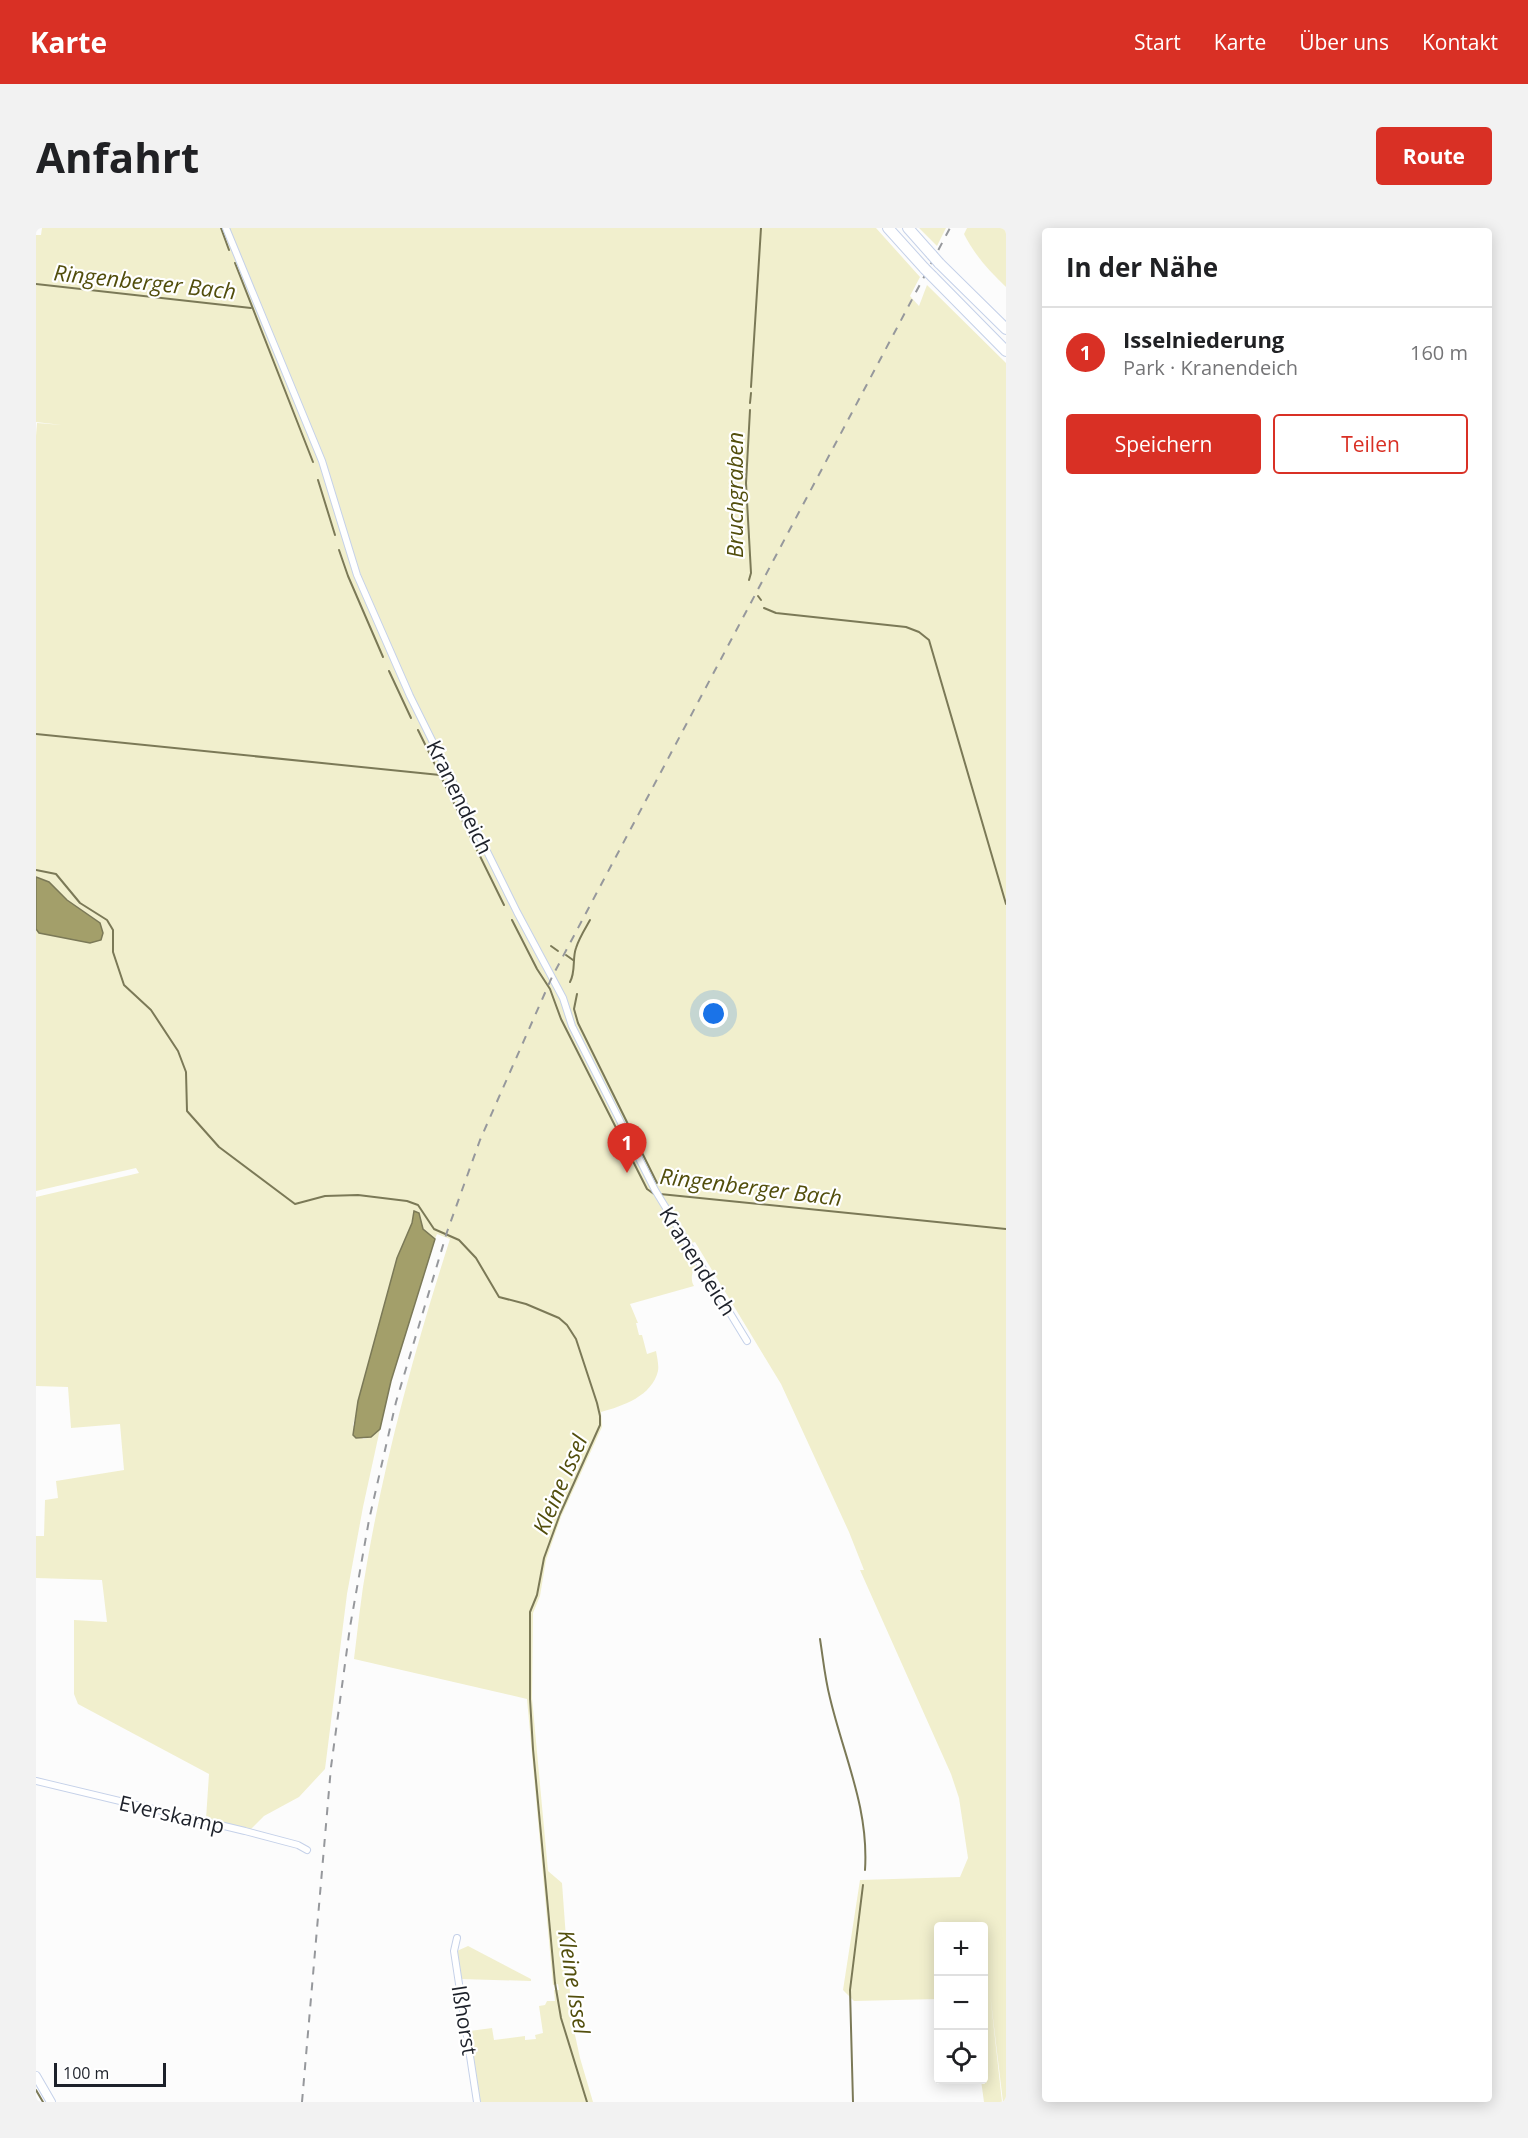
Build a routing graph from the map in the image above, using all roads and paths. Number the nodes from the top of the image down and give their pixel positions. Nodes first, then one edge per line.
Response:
1 (226, 228) edge
2 (888, 228) edge
3 (908, 228) edge
4 (1006, 329) edge
5 (1006, 351) edge
6 (747, 1341) dead end
7 (36, 1781) edge
8 (307, 1851) dead end
9 (457, 1938) dead end
10 (36, 2076) edge
11 (51, 2102) edge
12 (477, 2102) edge

1 - 6 street, Kranendeich
2 - 5 highway
3 - 4 highway
7 - 8 street, Everskamp
9 - 12 street, Ißhorst
10 - 11 main road

